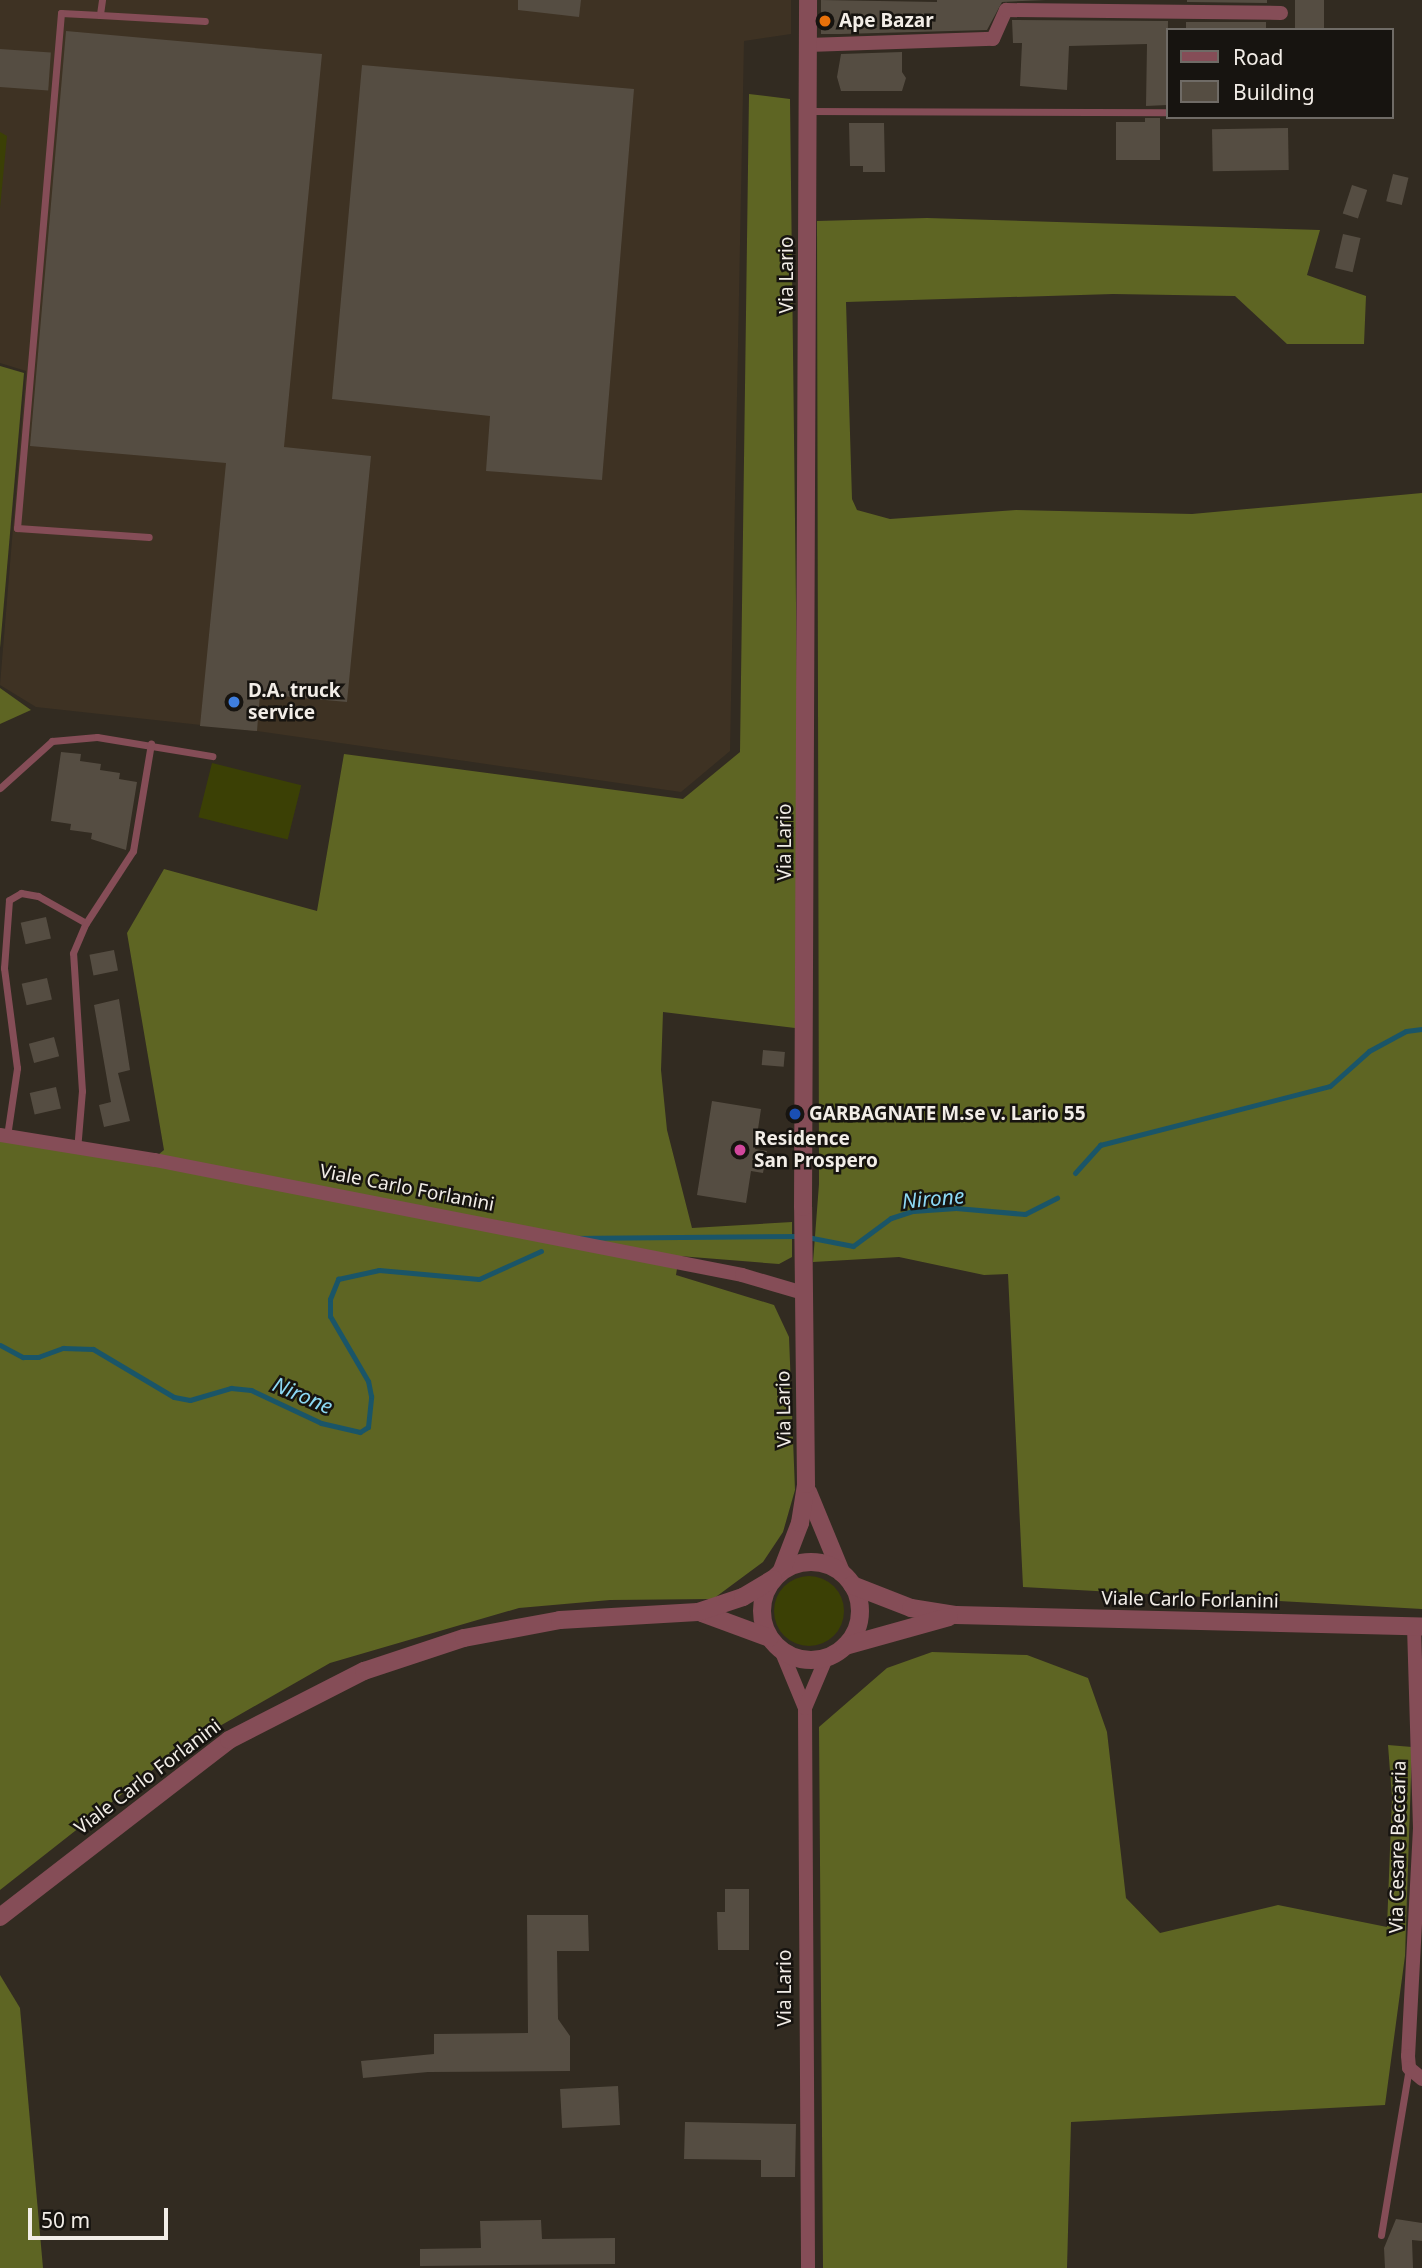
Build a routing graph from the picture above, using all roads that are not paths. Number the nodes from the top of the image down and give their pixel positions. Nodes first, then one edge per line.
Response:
1 (102, 0) edge
2 (808, 0) edge
3 (1281, 13) dead end
4 (100, 15) junction
5 (205, 21) dead end
6 (808, 45) junction
7 (807, 111) junction
8 (1166, 112) edge
9 (149, 537) dead end
10 (151, 744) junction
11 (212, 756) dead end
12 (0, 788) edge
13 (86, 923) junction
14 (4, 1135) edge
15 (77, 1150) junction
16 (803, 1293) junction
17 (806, 1484) junction
18 (778, 1575) junction
19 (847, 1579) junction
20 (698, 1612) junction
21 (956, 1615) junction
22 (1418, 1626) edge
23 (776, 1644) junction
24 (845, 1646) junction
25 (827, 1656) junction
26 (805, 1708) junction
27 (0, 1917) edge
28 (1409, 2068) junction
29 (1422, 2079) edge
30 (1381, 2235) dead end
31 (808, 2268) edge

1 - 4 lane
2 - 6 street, Via Lario
3 - 6 street
4 - 5 lane
4 - 9 lane
6 - 7 street, Via Lario
7 - 8 lane
7 - 16 street, Via Lario
10 - 11 lane
10 - 12 lane
10 - 13 lane
13 - 14 lane
13 - 15 lane
14 - 15 street, Viale Carlo Forlanini
15 - 16 street, Viale Carlo Forlanini
16 - 17 street, Via Lario
17 - 18 street, Via Lario
17 - 19 street, Via Lario
18 - 19 street
18 - 20 street, Viale Carlo Forlanini
18 - 23 street
19 - 21 street, Viale Carlo Forlanini
19 - 24 street
20 - 23 street, Viale Carlo Forlanini
20 - 27 street, Viale Carlo Forlanini
21 - 22 street, Viale Carlo Forlanini
21 - 24 street, Viale Carlo Forlanini
22 - 28 street, Via Cesare Beccaria
23 - 25 street
23 - 26 street, Via Lario
24 - 25 street
25 - 26 street, Via Lario
26 - 31 street, Via Lario
28 - 29 street
28 - 30 lane

